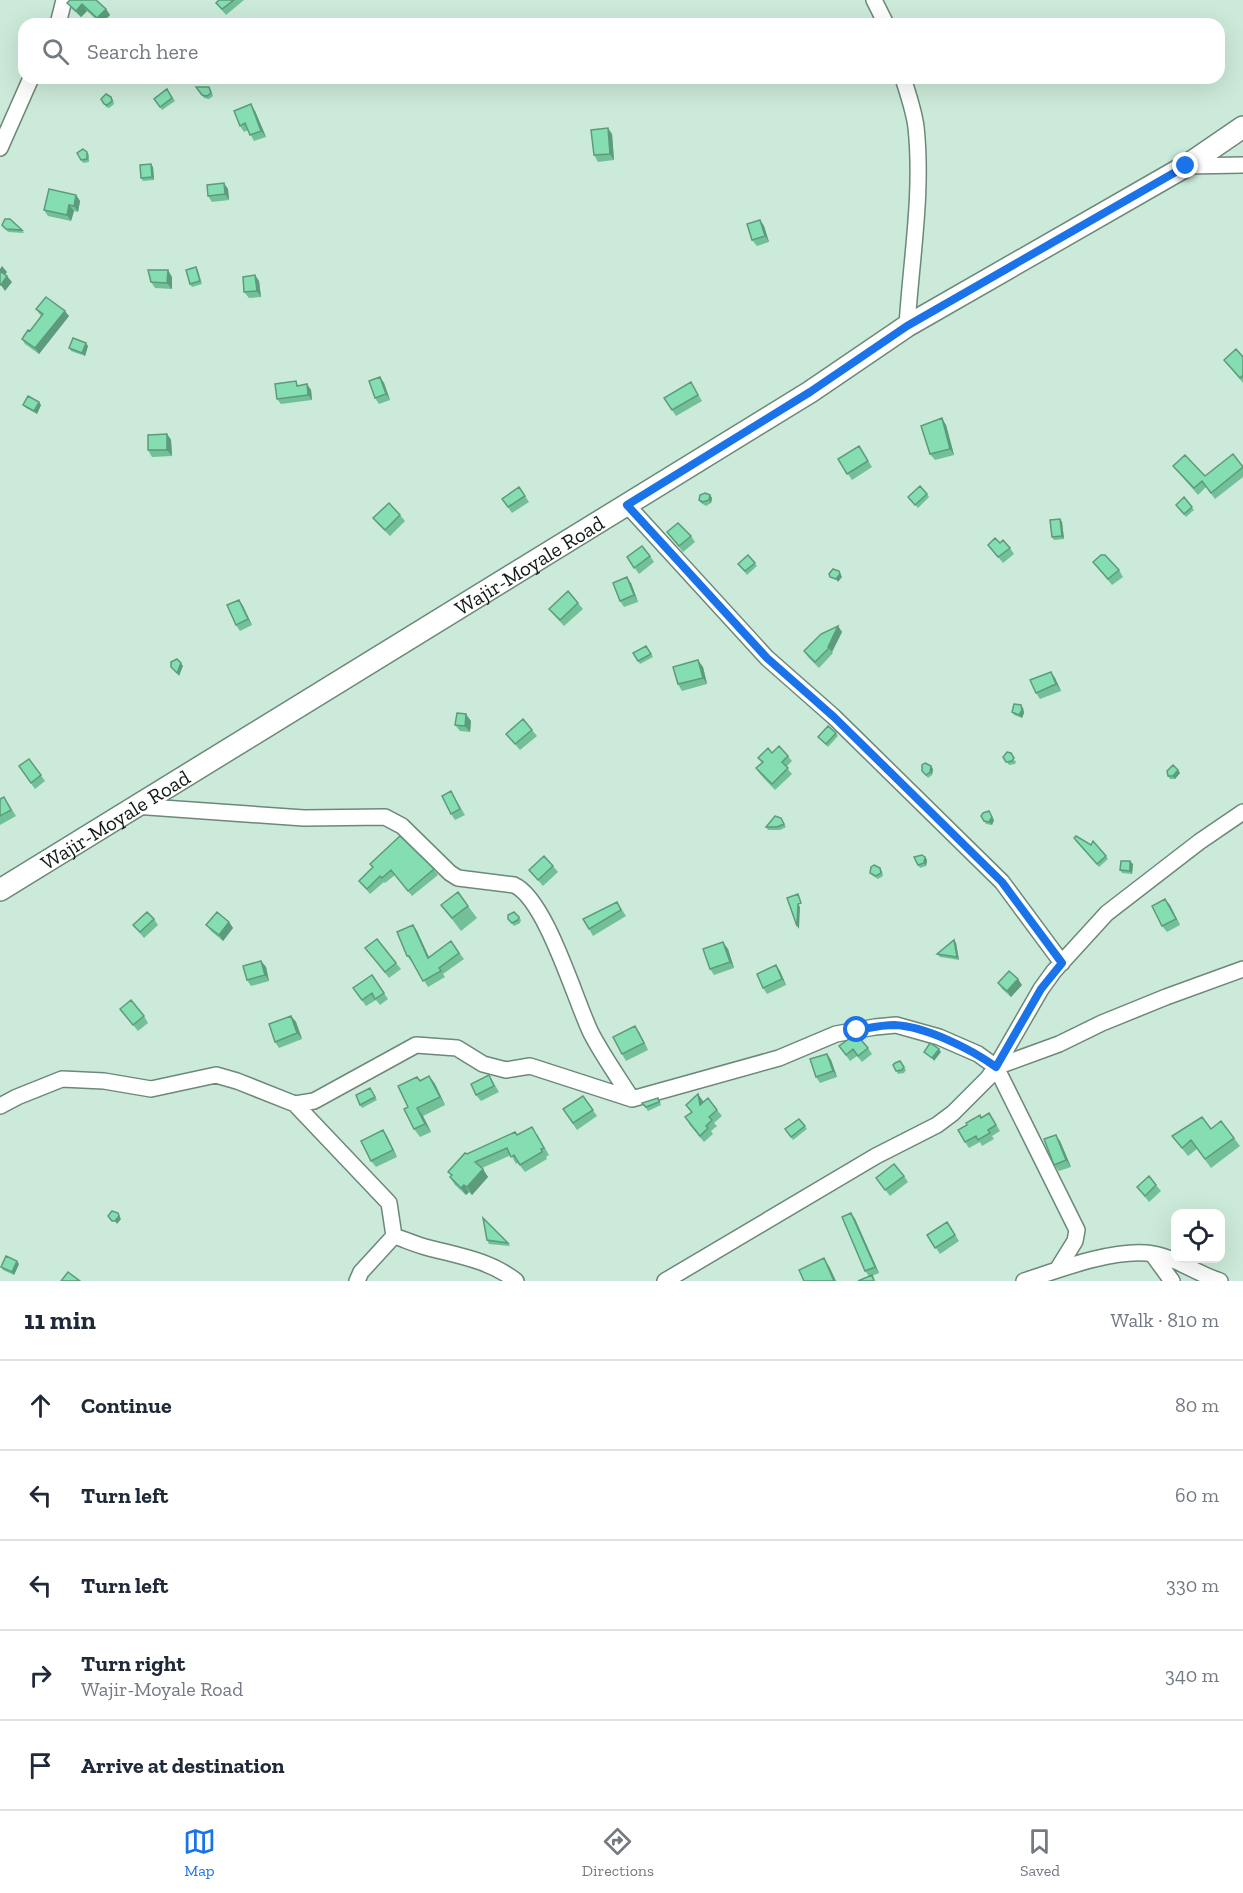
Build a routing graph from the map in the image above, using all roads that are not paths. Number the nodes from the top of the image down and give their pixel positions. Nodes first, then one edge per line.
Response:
1 (64, 0) edge
2 (874, 0) edge
3 (60, 18) edge
4 (883, 18) edge
5 (28, 84) edge
6 (905, 84) edge
7 (1243, 127) edge
8 (0, 148) edge
9 (1243, 165) edge
10 (1186, 166) junction
11 (907, 326) junction
12 (627, 505) junction
13 (134, 806) junction
14 (1243, 812) edge
15 (0, 890) edge
16 (1062, 963) junction
17 (1243, 969) edge
18 (996, 1067) junction
19 (632, 1099) junction
20 (295, 1104) junction
21 (0, 1106) edge
22 (394, 1236) junction
23 (1153, 1255) junction
24 (1057, 1270) junction
25 (357, 1281) edge
26 (516, 1281) edge
27 (665, 1281) edge
28 (1024, 1281) edge
29 (1172, 1281) edge
30 (1220, 1281) edge

1 - 3 street
2 - 4 street
5 - 8 street
6 - 11 street
7 - 10 main road, Wajir-Moyale Road
9 - 10 street
10 - 11 main road, Wajir-Moyale Road
11 - 12 main road, Wajir-Moyale Road
12 - 13 main road, Wajir-Moyale Road
12 - 16 street
13 - 15 main road, Wajir-Moyale Road
13 - 19 street
14 - 16 street
16 - 18 street
17 - 18 street
18 - 19 street
18 - 24 street
18 - 27 street
19 - 20 street
20 - 21 street
20 - 22 street
22 - 25 street
22 - 26 street
23 - 24 street
23 - 29 street
23 - 30 street
24 - 28 street

